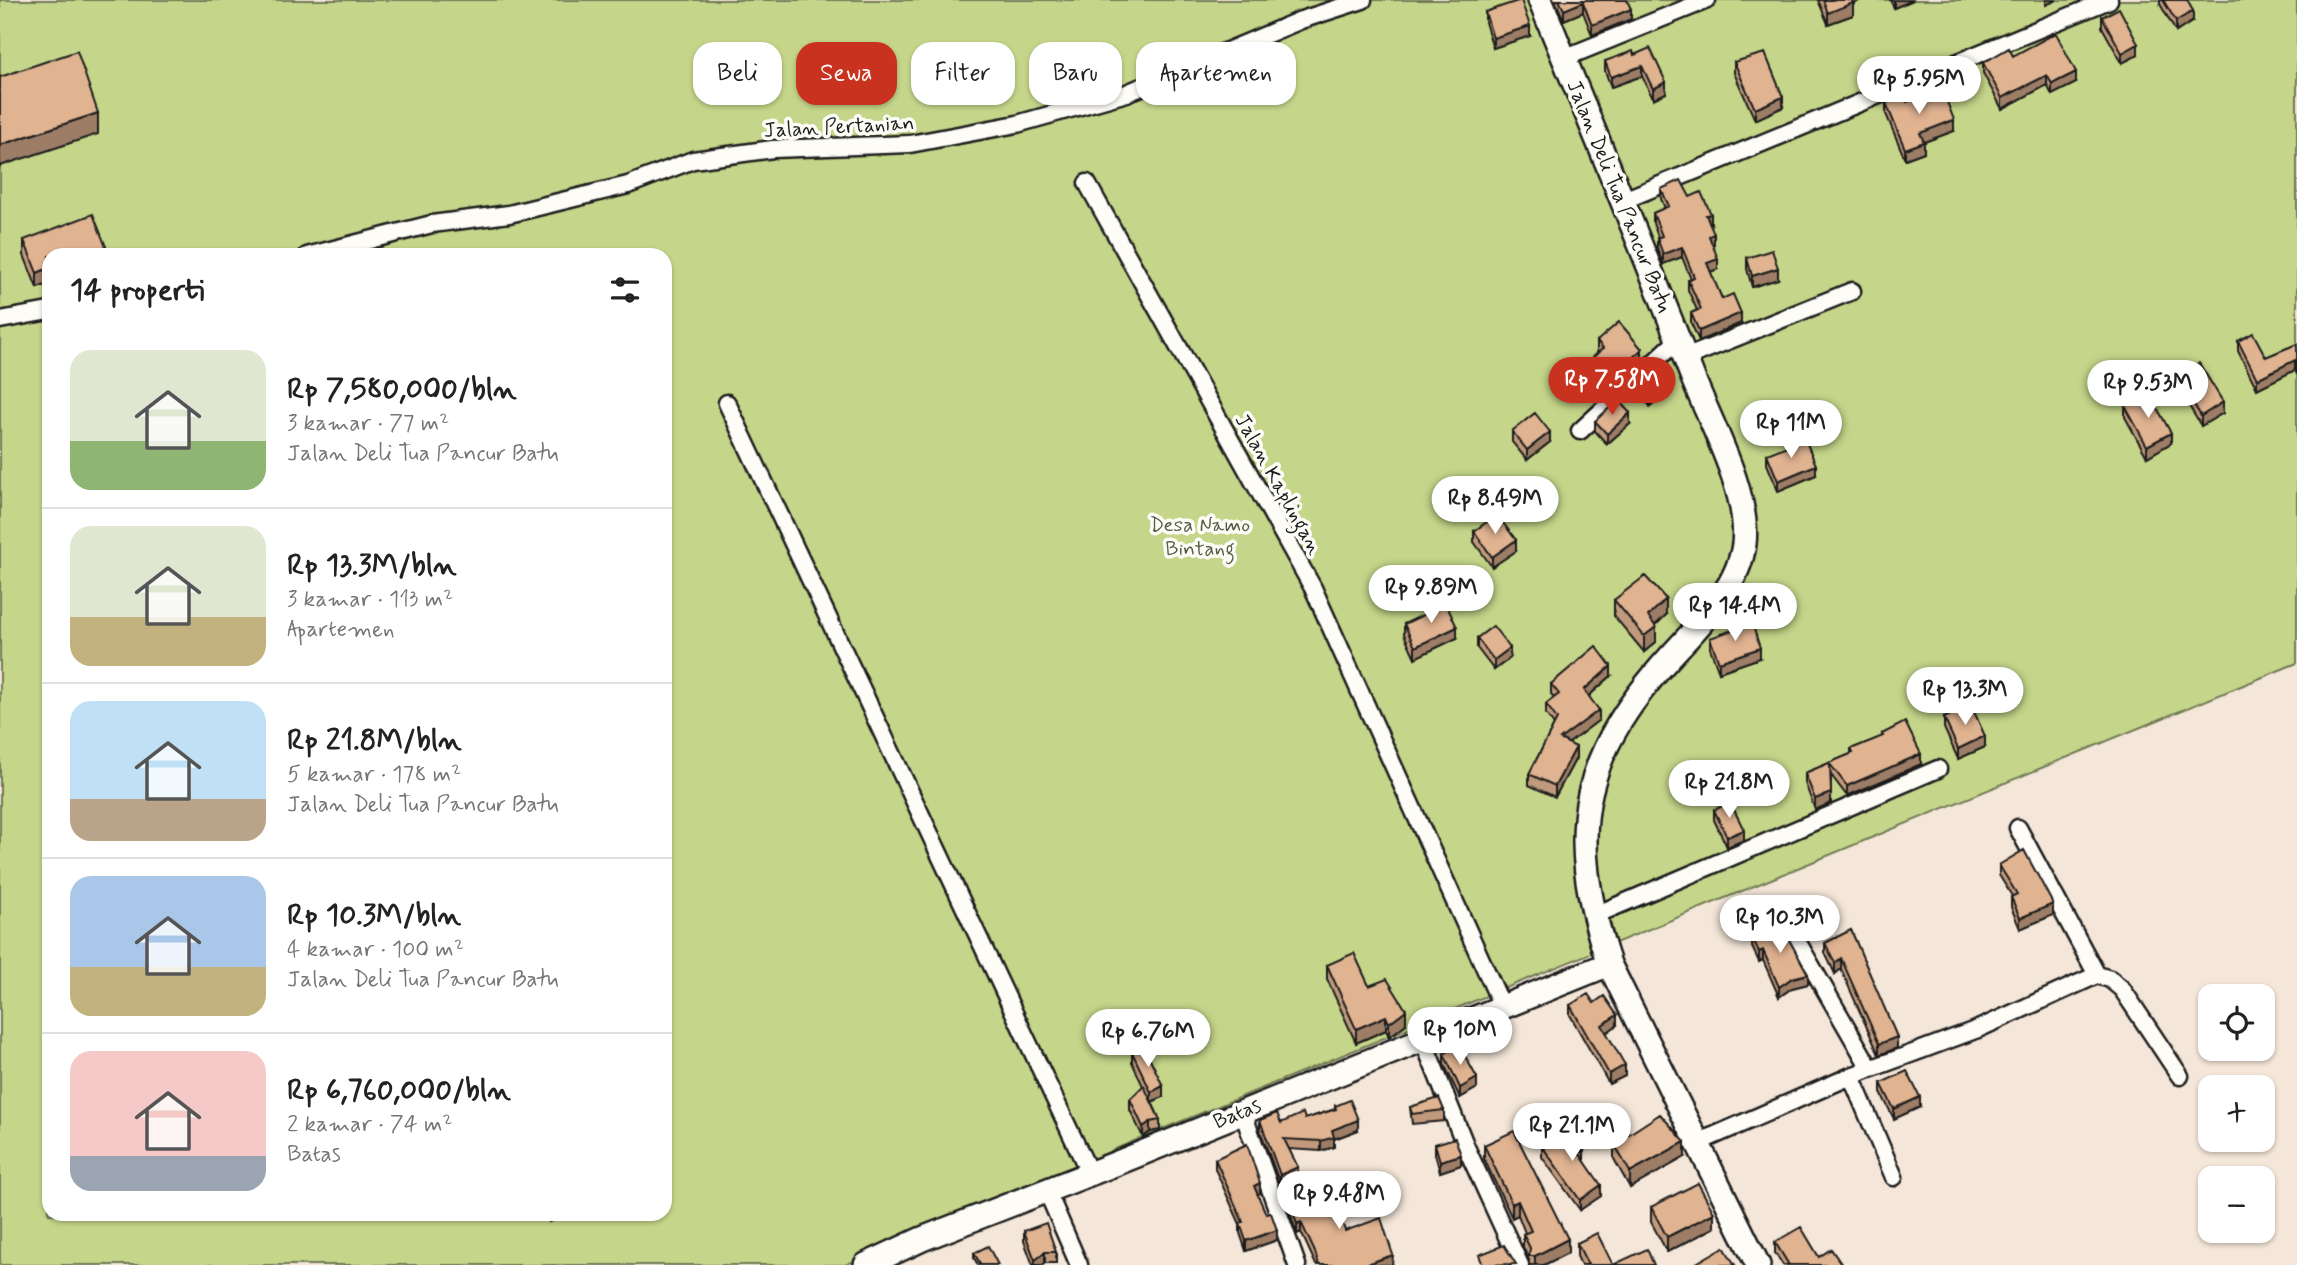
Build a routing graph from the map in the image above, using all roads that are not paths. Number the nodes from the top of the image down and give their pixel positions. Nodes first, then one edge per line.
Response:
1 (1363, 0) edge
2 (1540, 0) edge
3 (1707, 0) edge
4 (2109, 0) edge
5 (1564, 58) junction
6 (1087, 183) dead end
7 (1624, 201) junction
8 (338, 248) edge
9 (1852, 291) dead end
10 (42, 312) edge
11 (0, 320) edge
12 (1682, 349) junction
13 (727, 403) dead end
14 (1580, 431) dead end
15 (1938, 769) dead end
16 (2018, 828) dead end
17 (1778, 908) dead end
18 (1592, 916) junction
19 (1609, 964) junction
20 (2097, 975) junction
21 (1502, 1006) junction
22 (1423, 1040) junction
23 (1870, 1068) junction
24 (1851, 1076) junction
25 (2180, 1076) dead end
26 (1242, 1110) junction
27 (1697, 1143) junction
28 (1090, 1174) junction
29 (1894, 1177) dead end
30 (1047, 1192) junction
31 (866, 1265) edge
32 (1079, 1265) edge
33 (1297, 1265) edge
34 (1520, 1265) edge
35 (1758, 1265) edge

1 - 8 street, Jalan Pertanian
2 - 5 main road, Jalan Deli Tua Pancur Batu
3 - 5 street
4 - 7 street
5 - 7 main road, Jalan Deli Tua Pancur Batu
6 - 21 street, Jalan Kaplingan
7 - 12 main road, Jalan Deli Tua Pancur Batu
9 - 12 street
10 - 11 street
12 - 14 street
12 - 18 main road, Jalan Deli Tua Pancur Batu
13 - 28 street
15 - 18 street
16 - 20 street
17 - 23 street
18 - 19 main road, Jalan Deli Tua Pancur Batu
19 - 21 main road, Batas
19 - 27 main road, Jalan Deli Tua Pancur Batu
20 - 23 street
20 - 25 street
21 - 22 main road, Batas
22 - 26 main road, Batas
22 - 34 street
23 - 24 street
24 - 27 street
24 - 29 street
26 - 28 main road, Batas
26 - 33 street
27 - 35 main road, Jalan Deli Tua Pancur Batu
28 - 30 main road, Batas
30 - 31 main road, Batas
30 - 32 street

